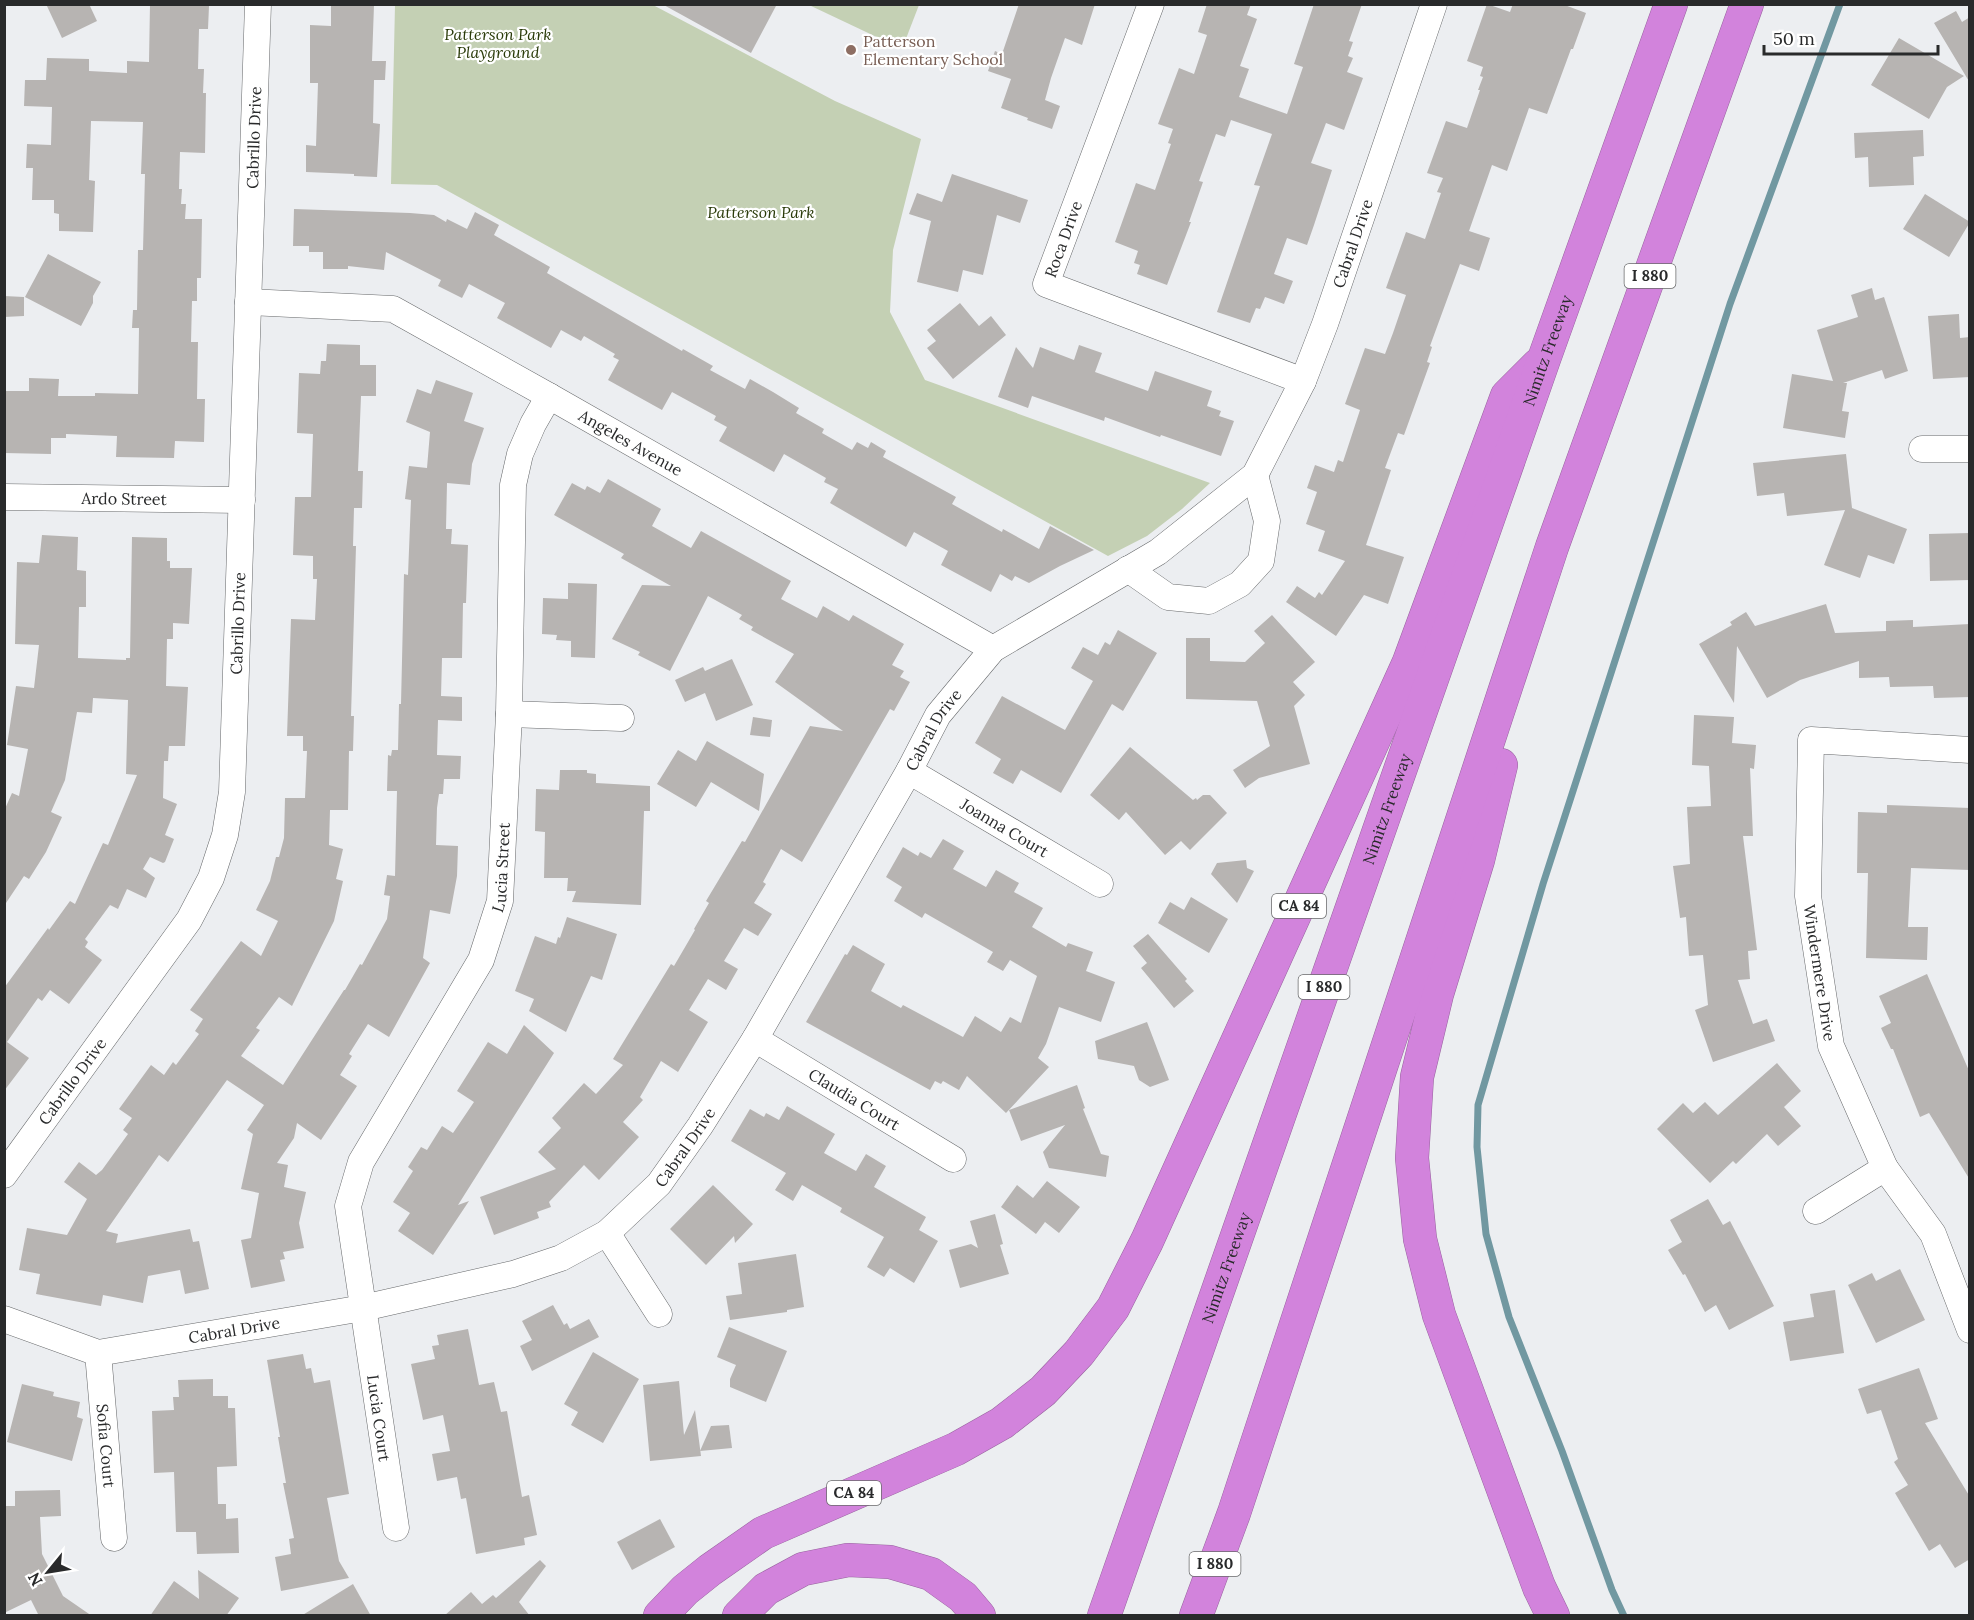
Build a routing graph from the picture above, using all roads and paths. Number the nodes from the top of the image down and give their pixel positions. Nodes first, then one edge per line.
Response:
1 (258, 4) edge
2 (1150, 4) edge
3 (1434, 4) edge
4 (1671, 4) edge
5 (1747, 4) edge
6 (248, 302) junction
7 (1544, 359) junction
8 (1303, 381) junction
9 (549, 396) junction
10 (1922, 449) dead end
11 (1970, 449) edge
12 (1255, 475) junction
13 (4, 497) edge
14 (242, 500) junction
15 (1552, 547) junction
16 (1128, 569) junction
17 (993, 650) junction
18 (509, 714) junction
19 (621, 718) dead end
20 (1970, 750) edge
21 (909, 771) junction
22 (1100, 885) dead end
23 (755, 1039) junction
24 (953, 1159) dead end
25 (1884, 1168) junction
26 (4, 1175) edge
27 (1815, 1211) dead end
28 (607, 1233) junction
29 (363, 1308) junction
30 (659, 1314) dead end
31 (4, 1319) edge
32 (1970, 1329) edge
33 (98, 1353) junction
34 (1234, 1513) junction
35 (396, 1528) dead end
36 (114, 1538) dead end
37 (660, 1616) edge
38 (739, 1616) edge
39 (979, 1616) edge
40 (1104, 1616) edge
41 (1196, 1616) edge
42 (1206, 1616) edge
43 (1553, 1616) edge

1 - 6 street, Cabrillo Drive
2 - 8 street, Roca Drive
3 - 8 street, Cabral Drive
4 - 7 highway, Nimitz Freeway / I 880
5 - 15 highway, I 880
6 - 9 street, Angeles Avenue
6 - 14 street, Cabrillo Drive
7 - 37 highway, CA 84
7 - 40 highway, Nimitz Freeway / I 880
8 - 12 street, Cabral Drive
9 - 17 street, Angeles Avenue
9 - 18 street, Lucia Street
10 - 11 street
12 - 16 street, Cabral Drive
12 - 16 street
13 - 14 street, Ardo Street
14 - 26 street, Cabrillo Drive
15 - 34 highway, I 880
15 - 43 highway
16 - 17 street, Cabral Drive
17 - 21 street, Cabral Drive
18 - 19 street
18 - 29 street, Lucia Street
20 - 25 street, Windermere Drive
21 - 22 street, Joanna Court
21 - 23 street, Cabral Drive
23 - 24 street, Claudia Court
23 - 28 street, Cabral Drive
25 - 27 street
25 - 32 street, Windermere Drive
28 - 29 street, Cabral Drive
28 - 30 street
29 - 33 street, Cabral Drive
29 - 35 street, Lucia Court
31 - 33 street, Cabral Drive
33 - 36 street, Sofia Court
34 - 41 highway, I 880
34 - 42 highway
38 - 39 highway

